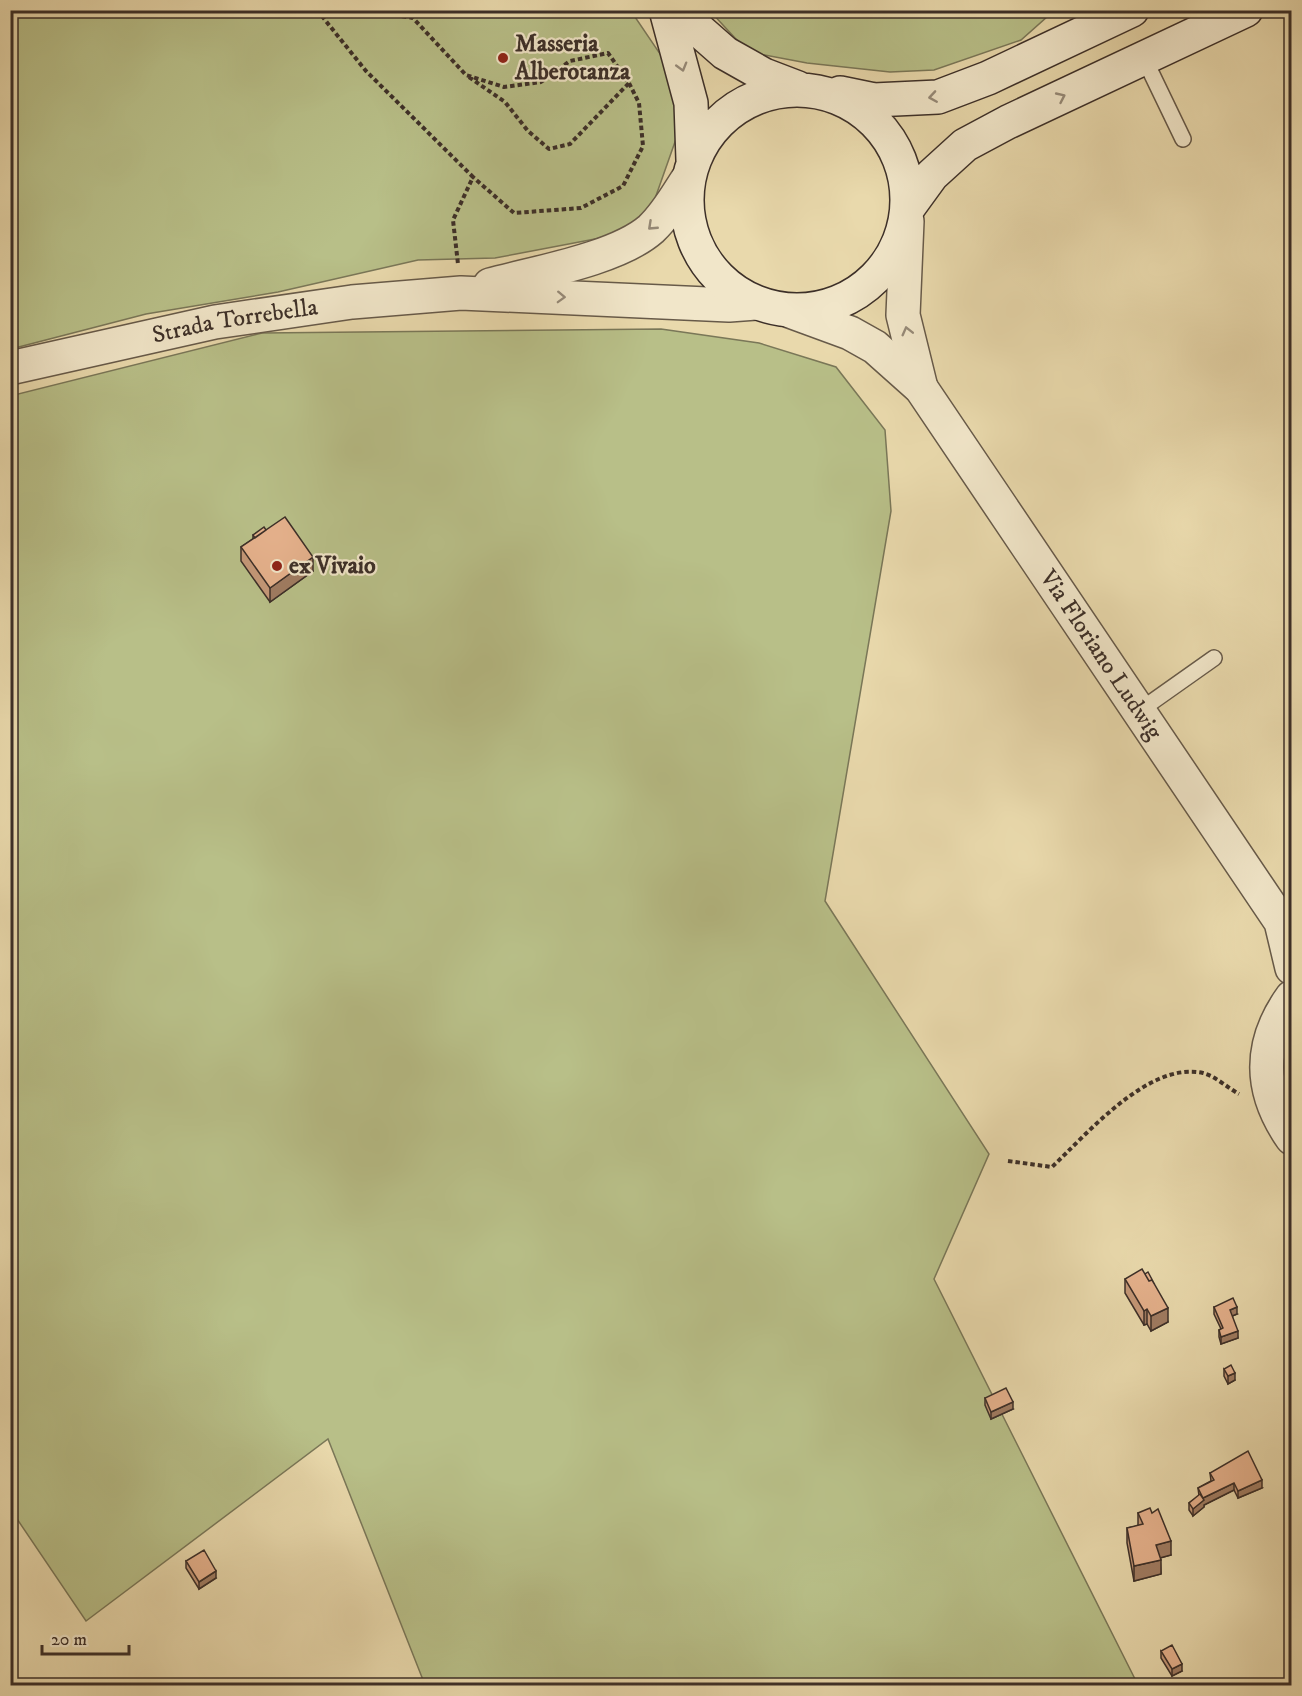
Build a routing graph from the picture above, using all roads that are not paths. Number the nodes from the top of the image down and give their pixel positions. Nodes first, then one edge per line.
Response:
1 (666, 10) edge
2 (676, 10) edge
3 (1132, 10) edge
4 (1246, 10) edge
5 (1144, 58) junction
6 (810, 89) junction
7 (1183, 139) dead end
8 (690, 170) junction
9 (907, 215) junction
10 (461, 293) junction
11 (756, 303) junction
12 (790, 311) junction
13 (10, 368) edge
14 (921, 388) junction
15 (1215, 658) dead end
16 (1139, 711) junction
17 (1286, 925) edge
18 (1292, 968) edge
19 (1292, 997) edge
20 (1285, 1128) edge

1 -> 8 street
2 - 6 street
3 -> 6 street
4 - 5 street
5 - 7 lane
9 -> 5 street
6 - 8 street
6 - 9 street
8 -> 10 street
8 - 11 street
9 - 12 street
14 -> 9 street
10 -> 11 street
10 - 13 street, Strada Torrebella
11 - 12 street
12 - 14 street
14 - 16 street, Via Floriano Ludwig
15 - 16 lane
16 - 17 street, Via Floriano Ludwig
17 - 18 street, Via Floriano Ludwig
19 - 20 street

